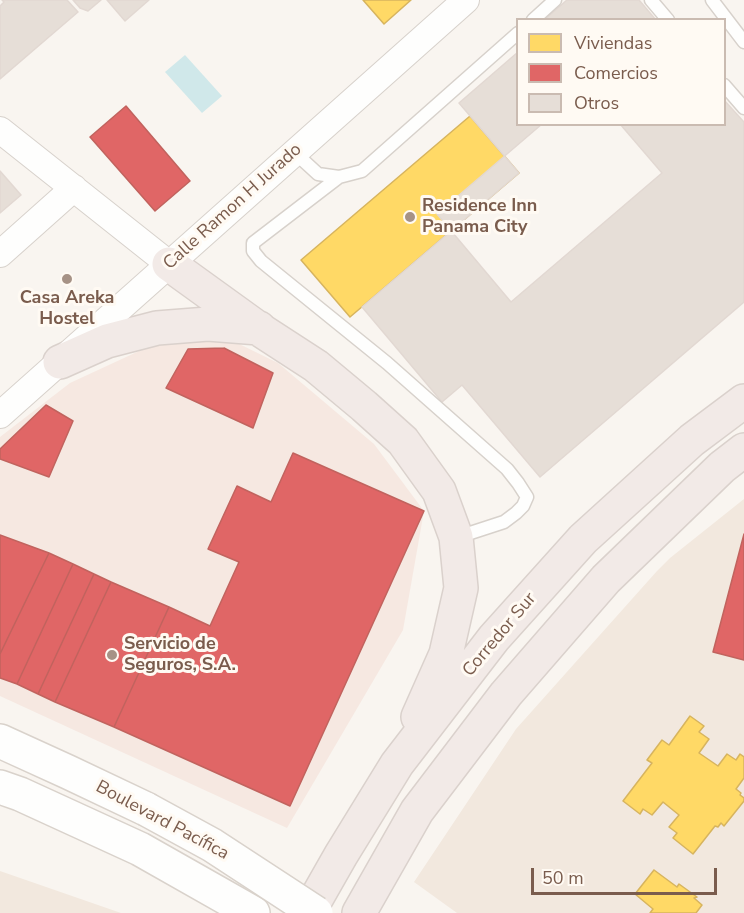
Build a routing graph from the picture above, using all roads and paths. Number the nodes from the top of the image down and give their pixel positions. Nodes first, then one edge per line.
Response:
1 (466, 0) edge
2 (555, 0) edge
3 (651, 0) edge
4 (712, 0) edge
5 (535, 18) edge
6 (666, 18) edge
7 (726, 18) edge
8 (726, 18) edge
9 (516, 35) edge
10 (744, 42) edge
11 (726, 88) edge
12 (744, 108) edge
13 (0, 130) edge
14 (294, 152) junction
15 (339, 177) junction
16 (74, 188) junction
17 (0, 254) edge
18 (169, 264) junction
19 (259, 328) junction
20 (60, 362) junction
21 (744, 401) edge
22 (0, 415) edge
23 (744, 450) edge
24 (456, 537) junction
25 (0, 741) edge
26 (397, 764) junction
27 (0, 787) edge
28 (254, 913) edge
29 (308, 913) edge
30 (316, 913) edge
31 (359, 913) edge

1 - 14 street, Calle Ramon H Jurado
2 - 5 lane
3 - 6 lane
4 - 7 lane
8 - 10 lane
9 - 15 lane
11 - 12 lane
13 - 16 street
14 - 15 lane
14 - 18 street, Calle Ramon H Jurado
15 - 24 lane
16 - 17 street
16 - 18 street
18 - 19 highway
18 - 20 street, Calle Ramon H Jurado
19 - 20 highway
19 - 24 highway
20 - 22 street, Calle Ramon H Jurado
21 - 26 highway, Corredor Sur
23 - 31 highway
24 - 26 highway
25 - 30 street, Boulevard Pacífica, bridge
26 - 29 highway, Corredor Sur
27 - 28 street, Boulevard Pacífica

